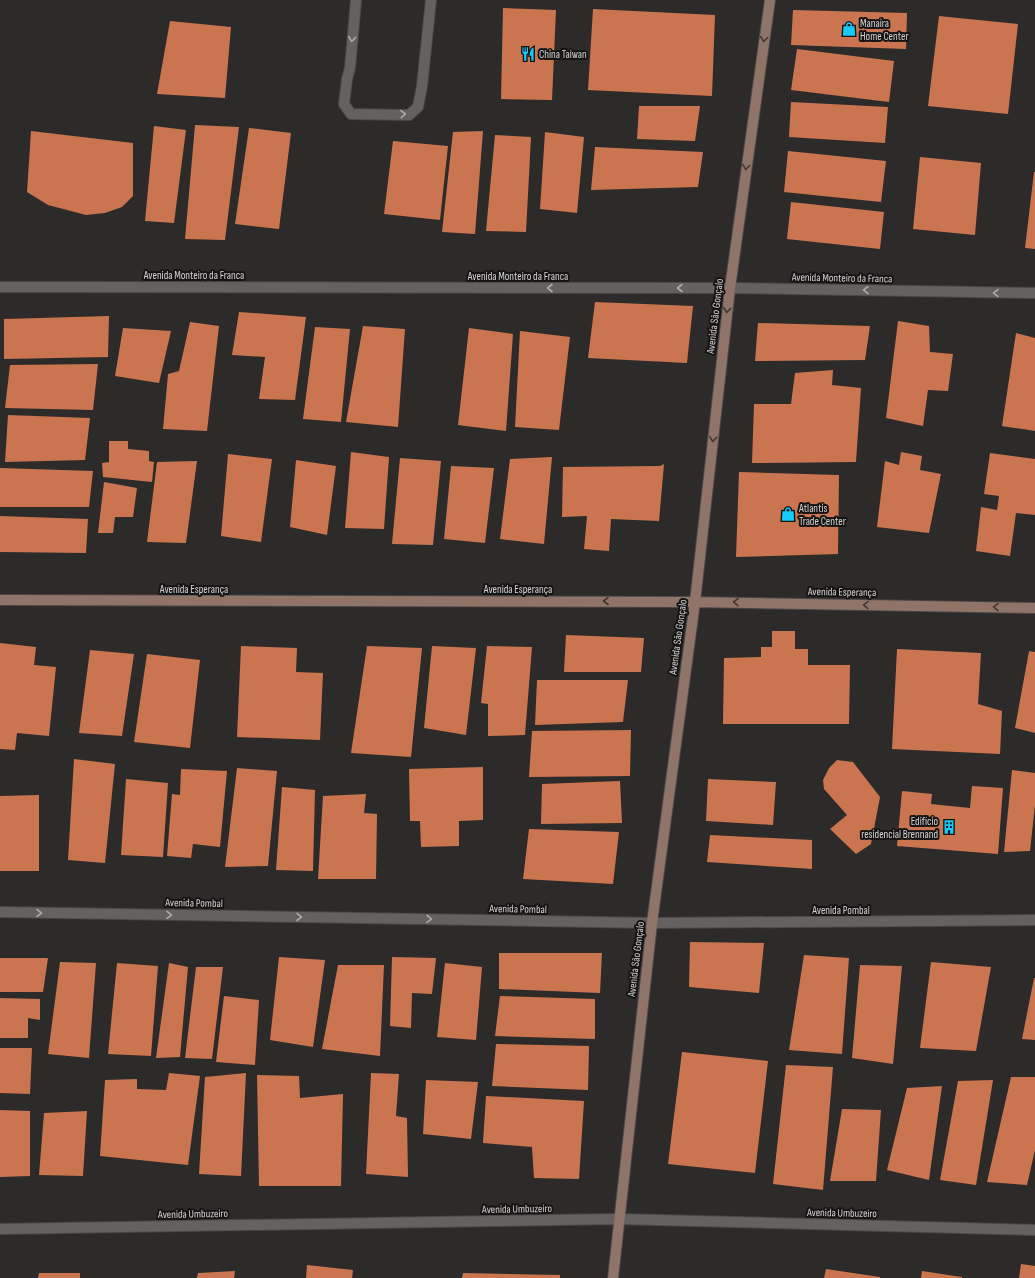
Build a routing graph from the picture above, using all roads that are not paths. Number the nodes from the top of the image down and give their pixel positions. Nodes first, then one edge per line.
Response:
1 (356, 0) edge
2 (431, 0) edge
3 (770, 0) edge
4 (0, 286) edge
5 (730, 288) junction
6 (1035, 293) edge
7 (0, 600) edge
8 (695, 602) junction
9 (1035, 608) edge
10 (0, 912) edge
11 (1035, 920) edge
12 (652, 923) junction
13 (618, 1220) junction
14 (0, 1229) edge
15 (1035, 1230) edge
16 (613, 1278) edge

1 -> 2 street
3 -> 5 street, Avenida São Gonçalo
5 -> 4 street, Avenida Monteiro da Franca
6 -> 5 street, Avenida Monteiro da Franca
5 -> 8 street, Avenida São Gonçalo
8 -> 7 street, Avenida Esperança
9 -> 8 street, Avenida Esperança
8 - 12 street, Avenida São Gonçalo
10 -> 12 street, Avenida Pombal
11 - 12 street, Avenida Pombal
12 - 13 street, Avenida São Gonçalo
13 - 14 street, Avenida Umbuzeiro
13 - 15 street, Avenida Umbuzeiro
13 - 16 street, Avenida São Gonçalo

